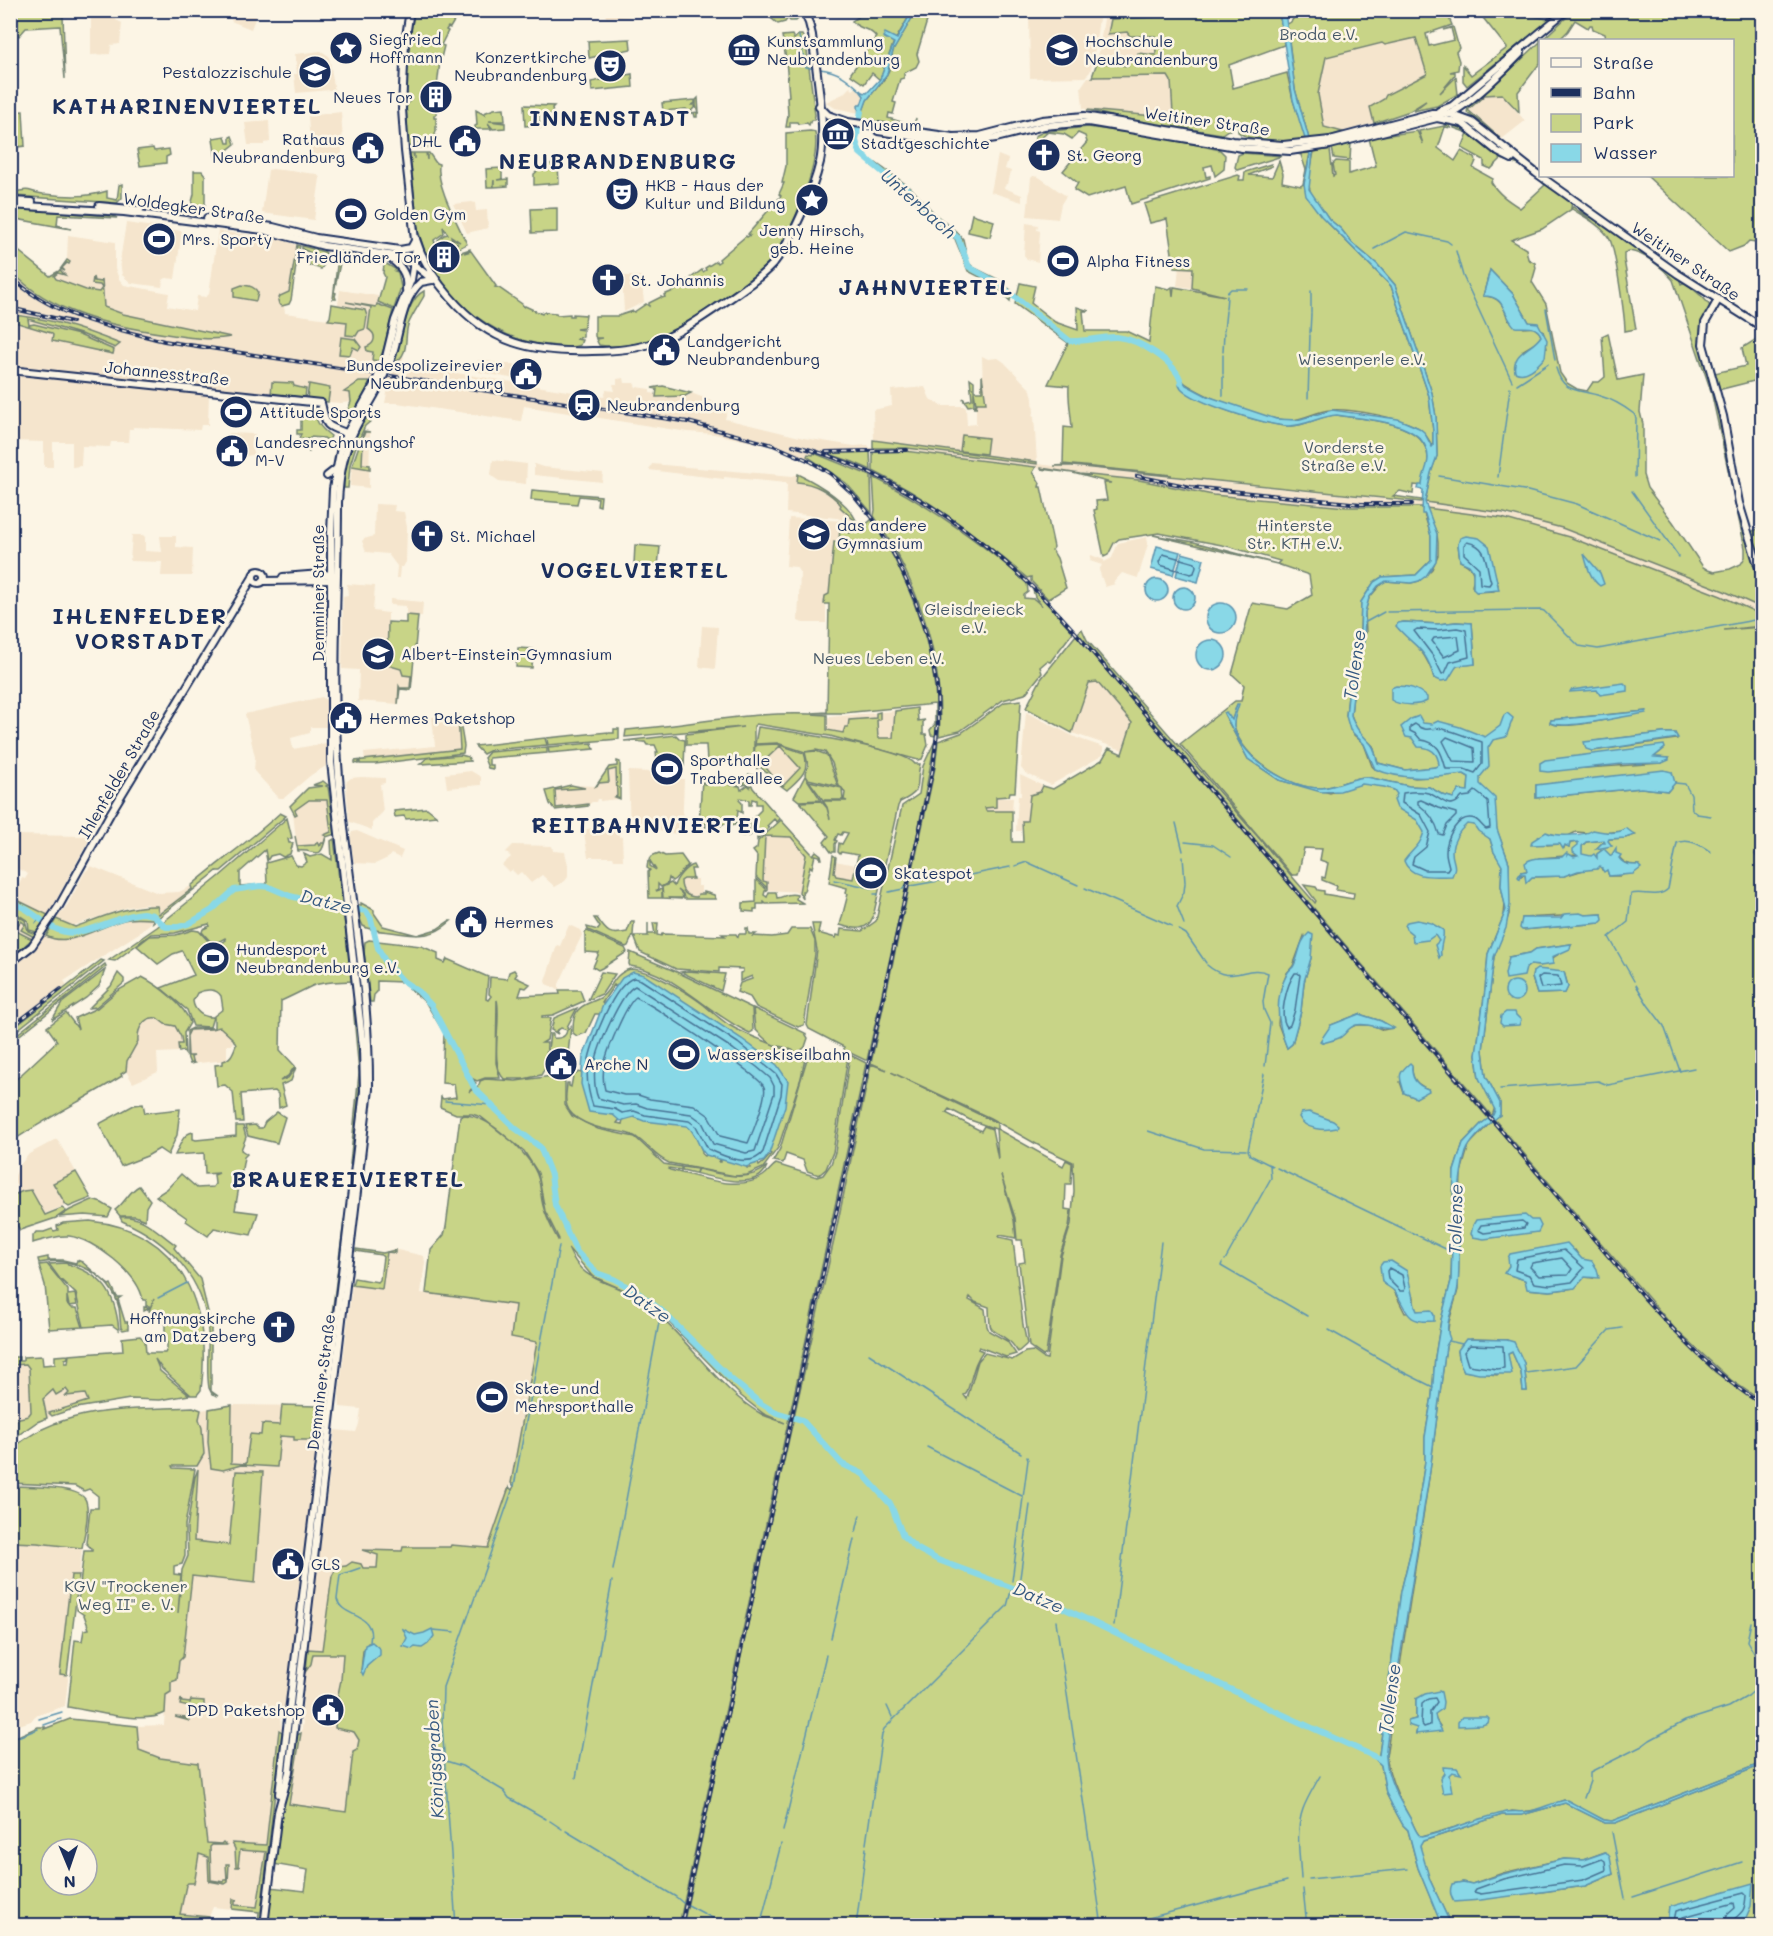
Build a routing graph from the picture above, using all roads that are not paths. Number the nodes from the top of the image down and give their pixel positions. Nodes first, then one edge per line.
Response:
1 (410, 10) edge
2 (803, 10) edge
3 (1567, 10) edge
4 (1470, 95) junction
5 (819, 106) junction
6 (1462, 106) junction
7 (1451, 110) junction
8 (1436, 115) junction
9 (1462, 117) junction
10 (1455, 121) junction
11 (858, 126) junction
12 (822, 133) junction
13 (1536, 173) junction
14 (1539, 175) edge
15 (1542, 177) edge
16 (10, 203) edge
17 (416, 239) junction
18 (336, 244) junction
19 (384, 254) junction
20 (415, 265) junction
21 (438, 284) junction
22 (404, 297) junction
23 (1718, 300) junction
24 (1762, 327) edge
25 (388, 361) junction
26 (10, 370) edge
27 (349, 434) junction
28 (336, 468) junction
29 (327, 476) dead end
30 (335, 577) junction
31 (1762, 578) edge
32 (10, 963) edge
33 (264, 1926) edge

1 - 17 main road
2 - 5 main road
3 - 4 main road
4 - 6 main road
4 - 7 main road
5 - 11 main road
5 - 12 main road
6 - 7 main road
6 - 9 main road
7 - 8 main road
7 - 9 main road, Weitiner Straße
7 - 10 main road
8 - 10 main road, Weitiner Straße
8 - 11 main road, Weitiner Straße
9 - 13 main road, Weitiner Straße
10 - 13 main road, Weitiner Straße
11 - 12 main road
12 - 21 main road
13 - 14 main road, Weitiner Straße
15 - 23 main road, Weitiner Straße
16 - 18 main road, Woldegker Straße
17 - 18 main road, Woldegker Straße
17 - 20 main road, Demminer Straße
17 - 21 main road
18 - 19 main road, Woldegker Straße
19 - 20 main road, Woldegker Straße
19 - 22 main road
20 - 21 main road, Woldegker Straße
20 - 22 main road, Demminer Straße
21 - 25 main road, Demminer Straße
22 - 25 main road, Demminer Straße
23 - 24 main road, Weitiner Straße
23 - 31 main road
25 - 27 main road, Demminer Straße, bridge
26 - 27 main road, Johannesstraße
27 - 28 main road, Demminer Straße
27 - 30 main road, Demminer Straße
28 - 29 main road
28 - 30 main road, Demminer Straße
30 - 32 main road, Ihlenfelder Straße
30 - 33 main road, Demminer Straße

